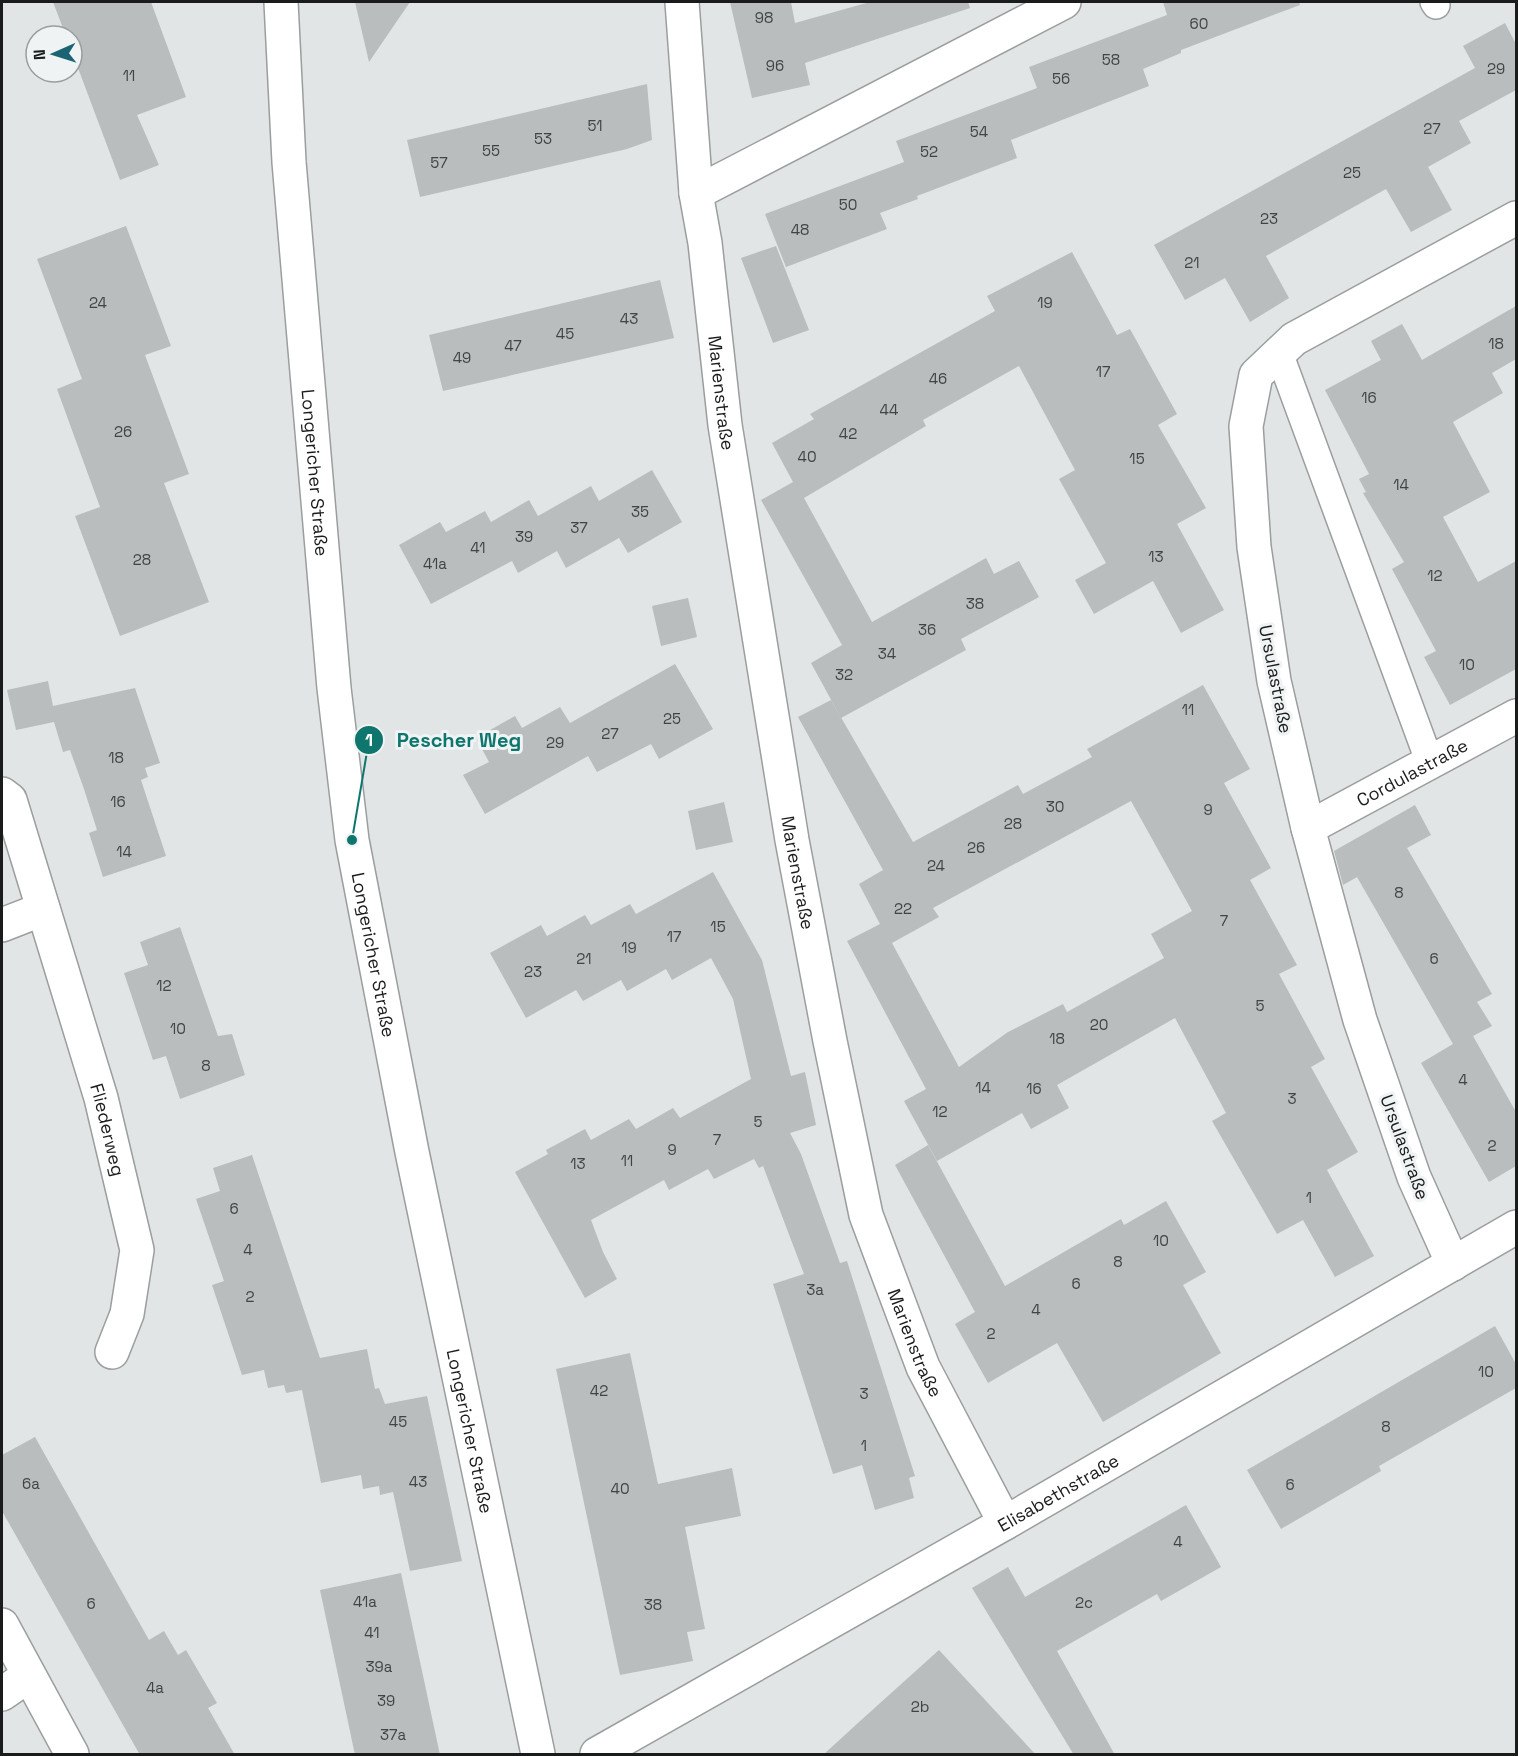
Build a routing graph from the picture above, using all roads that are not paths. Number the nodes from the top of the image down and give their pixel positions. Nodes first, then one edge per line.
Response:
1 (281, 2) edge
2 (682, 2) edge
3 (1064, 2) edge
4 (696, 193) junction
5 (1516, 218) edge
6 (1279, 353) junction
7 (1516, 716) edge
8 (1430, 762) junction
9 (2, 794) edge
10 (1308, 828) junction
11 (43, 909) junction
12 (2, 925) edge
13 (1516, 1227) edge
14 (1453, 1263) junction
15 (112, 1352) dead end
16 (1005, 1524) junction
17 (2, 1625) edge
18 (28, 1676) junction
19 (2, 1694) edge
20 (72, 1755) edge
21 (538, 1755) edge
22 (597, 1755) edge

1 - 21 street, Longericher Straße
2 - 4 street, Marienstraße
3 - 4 street
4 - 16 street, Marienstraße
5 - 6 street, Ursulastraße
6 - 8 lane
6 - 10 street, Ursulastraße
7 - 8 street, Cordulastraße
8 - 10 street, Cordulastraße
9 - 11 street, Fliederweg
10 - 14 street, Ursulastraße
11 - 12 street
11 - 15 street, Fliederweg
13 - 14 street, Elisabethstraße
14 - 16 street, Elisabethstraße
16 - 22 street, Elisabethstraße
17 - 18 street
18 - 19 street
18 - 20 street

